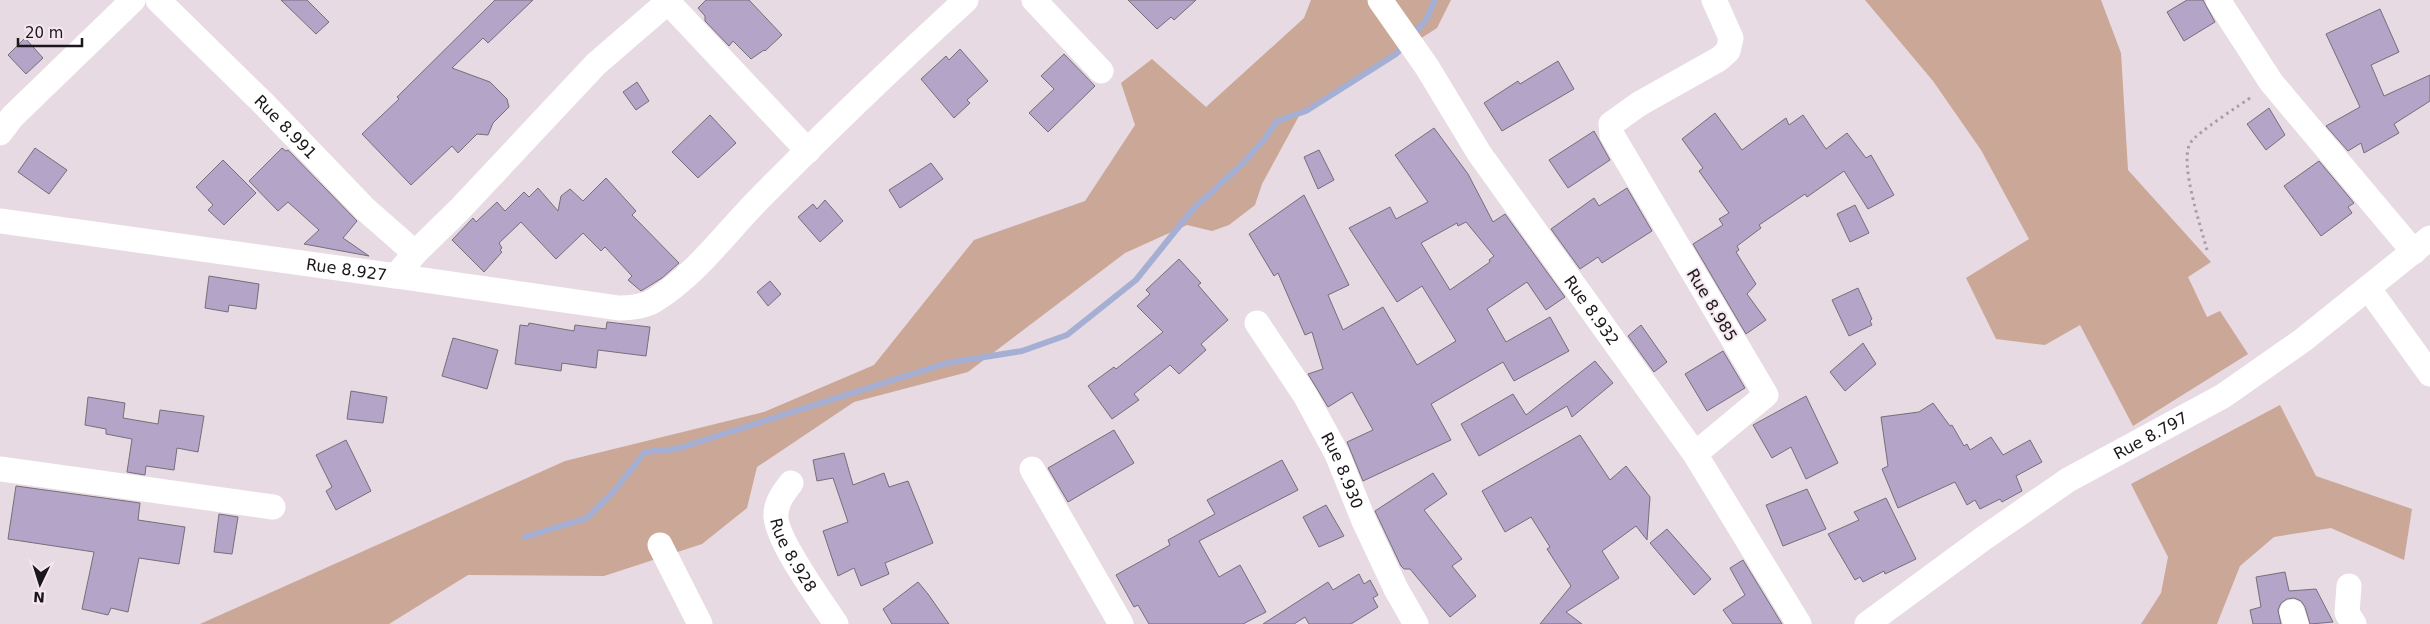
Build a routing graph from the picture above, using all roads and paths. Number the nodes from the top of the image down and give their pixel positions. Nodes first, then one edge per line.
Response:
1 (134, 0) edge
2 (158, 0) edge
3 (966, 0) edge
4 (1034, 0) edge
5 (1380, 0) edge
6 (1714, 0) edge
7 (2218, 0) edge
8 (669, 1) edge
9 (1101, 70) dead end
10 (2271, 82) junction
11 (0, 134) edge
12 (808, 150) junction
13 (0, 221) edge
14 (2422, 245) edge
15 (2207, 250) dead end
16 (414, 253) junction
17 (396, 276) junction
18 (2369, 289) junction
19 (1257, 323) dead end
20 (2430, 374) edge
21 (1695, 454) junction
22 (0, 469) edge
23 (1032, 469) dead end
24 (791, 483) dead end
25 (273, 507) dead end
26 (660, 545) dead end
27 (2349, 586) dead end
28 (700, 624) edge
29 (836, 624) edge
30 (1120, 624) edge
31 (1416, 624) edge
32 (1799, 624) edge
33 (1867, 624) edge
34 (2354, 624) edge

1 - 11 street
2 - 16 street, Rue 8.991
3 - 12 street
4 - 9 street
5 - 21 street, Rue 8.932
6 - 21 street, Rue 8.985
7 - 10 street
8 - 12 street
8 - 16 street, Rue 8.927
10 - 14 street
10 - 15 path
12 - 17 street
13 - 17 street, Rue 8.927
14 - 18 street, Rue 8.797
16 - 17 street, Rue 8.927
18 - 20 street
18 - 33 street, Rue 8.797
19 - 31 street, Rue 8.930
21 - 32 street, Rue 8.932
22 - 25 street
23 - 30 street
24 - 29 street, Rue 8.928
26 - 28 street
27 - 34 street

